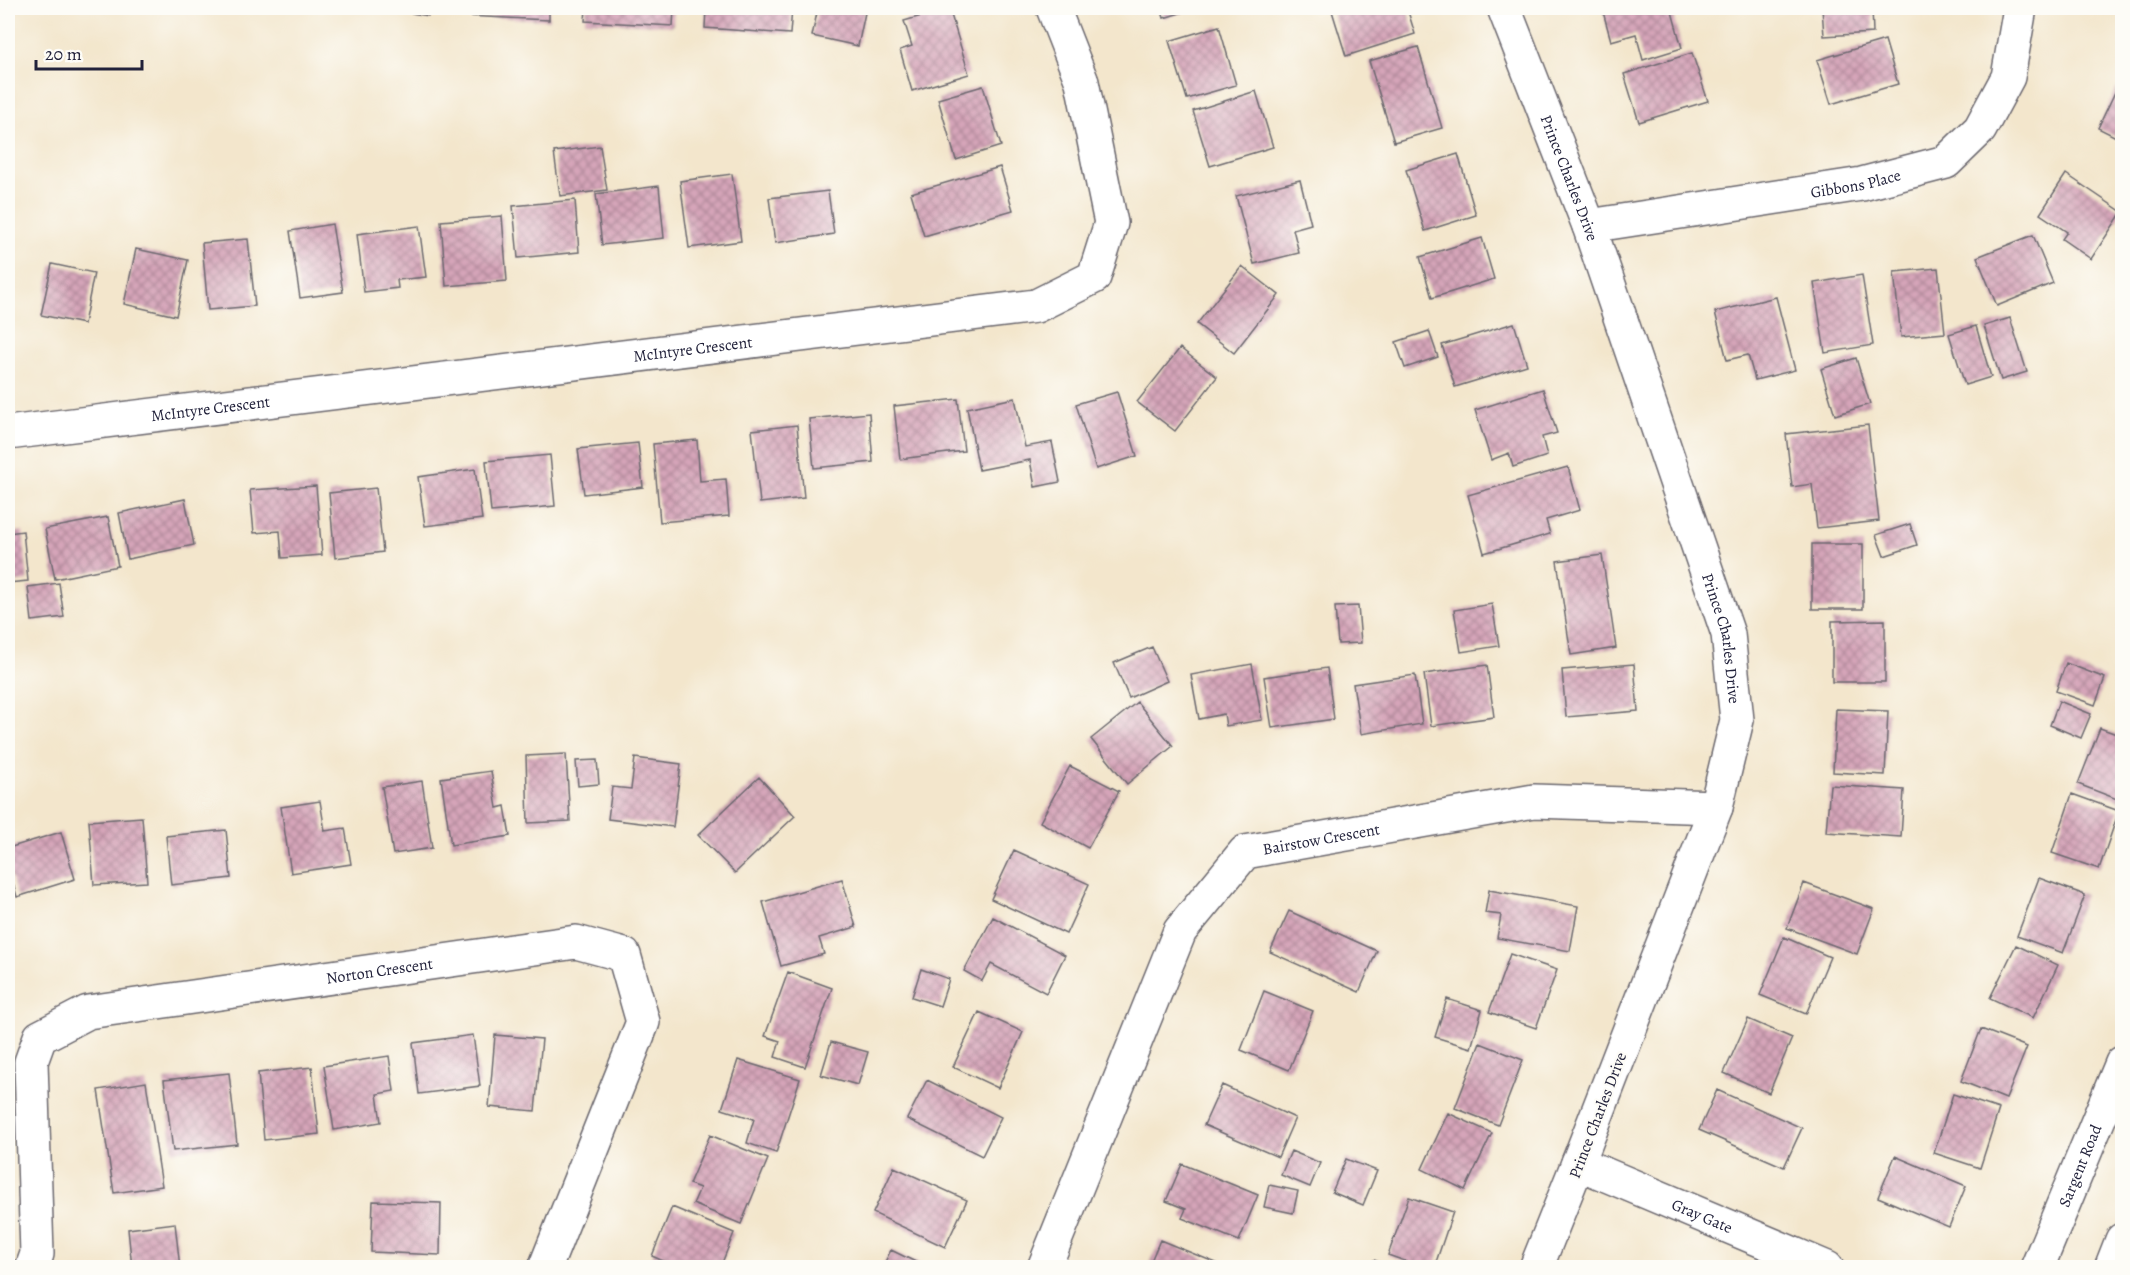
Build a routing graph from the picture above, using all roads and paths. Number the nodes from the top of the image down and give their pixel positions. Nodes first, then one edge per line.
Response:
1 (1053, 8) edge
2 (1504, 8) edge
3 (2020, 8) edge
4 (1589, 226) junction
5 (8, 433) edge
6 (1716, 807) junction
7 (2122, 1063) edge
8 (1578, 1163) junction
9 (2122, 1240) edge
10 (32, 1268) edge
11 (545, 1268) edge
12 (1044, 1268) edge
13 (1536, 1268) edge
14 (1827, 1268) edge
15 (2037, 1268) edge
16 (2111, 1268) edge

1 - 5 street, McIntyre Crescent
2 - 4 street, Prince Charles Drive
3 - 4 street, Gibbons Place
4 - 6 street, Prince Charles Drive
6 - 8 street, Prince Charles Drive
6 - 12 street, Bairstow Crescent
7 - 15 street, Sargent Road
8 - 13 street, Prince Charles Drive
8 - 14 street, Gray Gate
9 - 16 street
10 - 11 street, Norton Crescent

